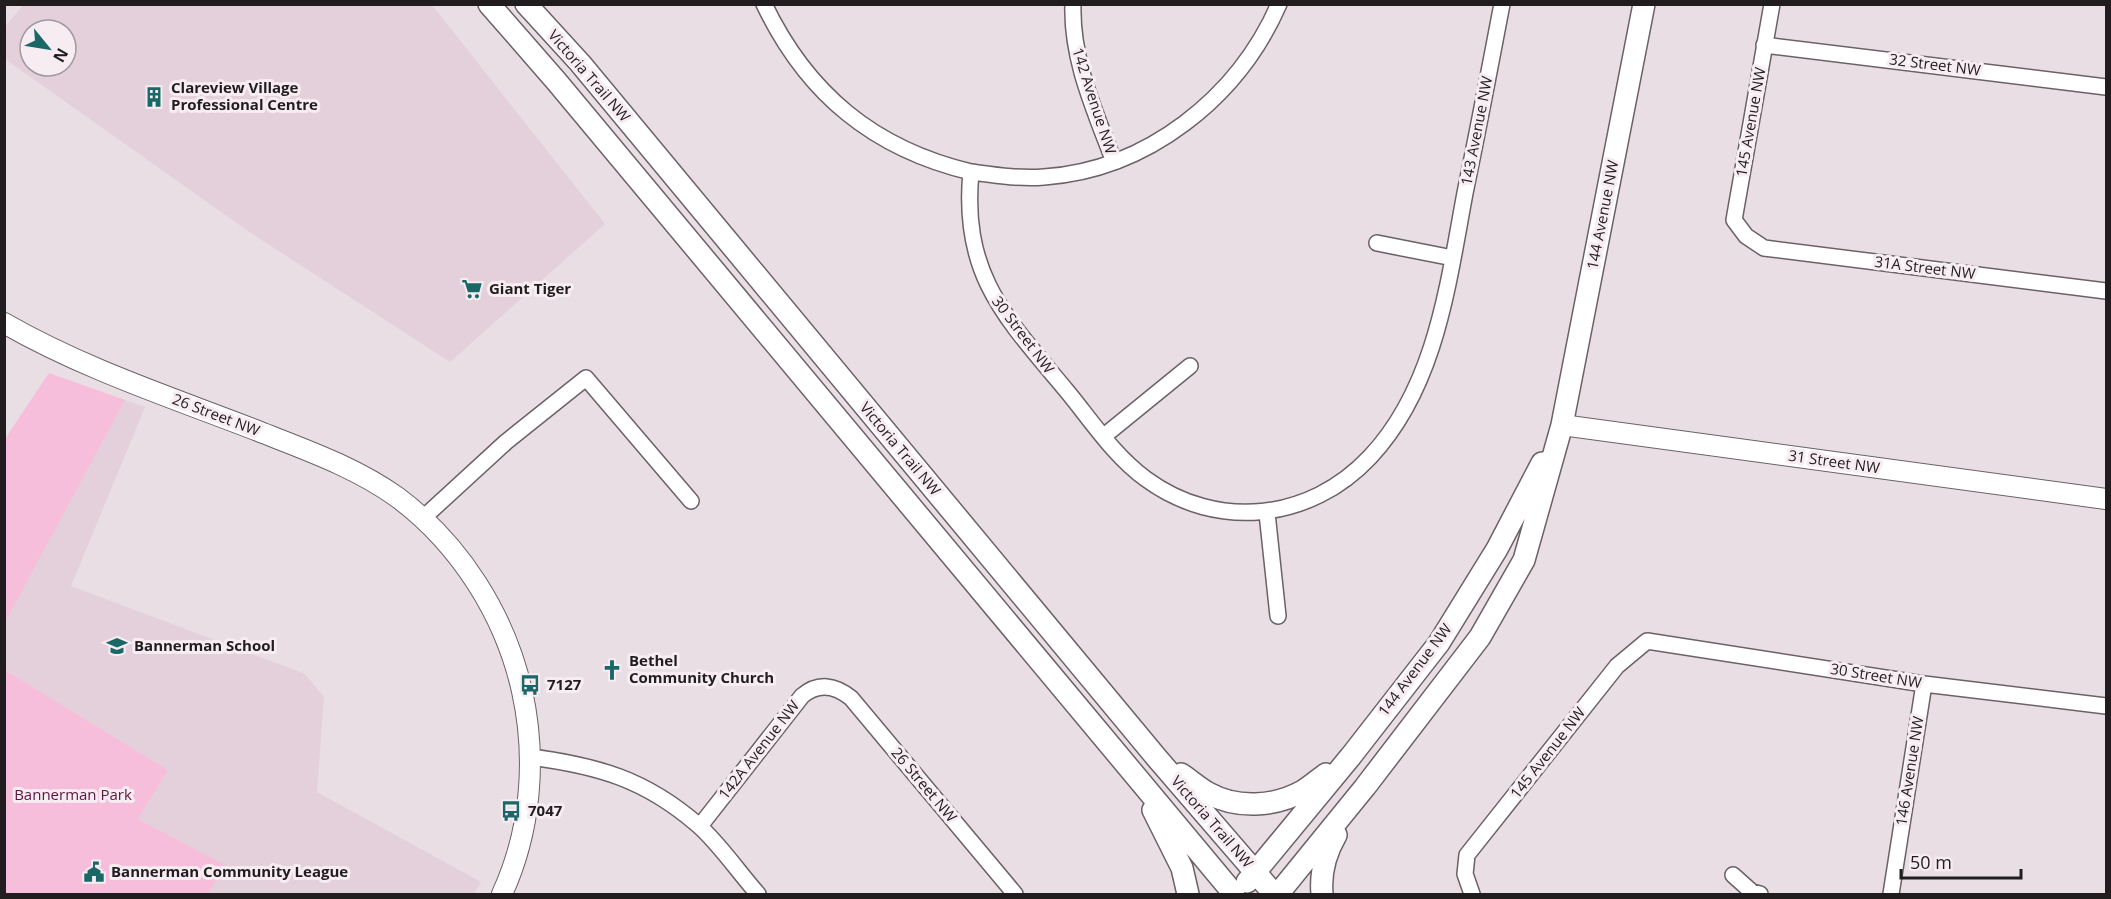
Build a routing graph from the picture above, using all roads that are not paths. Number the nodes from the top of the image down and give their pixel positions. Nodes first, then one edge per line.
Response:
1 (489, 4) edge
2 (526, 4) edge
3 (764, 4) edge
4 (1073, 4) edge
5 (1280, 4) edge
6 (1502, 4) edge
7 (1644, 4) edge
8 (1772, 4) edge
9 (1764, 45) junction
10 (2106, 87) edge
11 (1114, 162) junction
12 (971, 172) junction
13 (1746, 236) joint
14 (1377, 243) dead end
15 (1453, 258) junction
16 (2106, 291) edge
17 (4, 323) edge
18 (1190, 366) dead end
19 (1562, 425) junction
20 (1104, 436) junction
21 (2106, 499) edge
22 (691, 501) dead end
23 (1267, 513) junction
24 (422, 519) junction
25 (1278, 616) dead end
26 (1647, 641) joint
27 (1924, 684) junction
28 (826, 686) joint
29 (2106, 706) edge
30 (1351, 756) junction
31 (531, 757) junction
32 (1156, 757) junction
33 (1135, 775) junction
34 (1365, 787) junction
35 (700, 826) junction
36 (1255, 872) junction
37 (1733, 875) dead end
38 (502, 894) edge
39 (758, 894) edge
40 (1016, 894) edge
41 (1188, 894) edge
42 (1235, 894) edge
43 (1276, 894) edge
44 (1322, 894) edge
45 (1472, 894) edge
46 (1760, 894) edge
47 (1891, 894) edge

1 - 33 main road, Victoria Trail NW
2 - 32 main road, Victoria Trail NW
3 - 12 street
4 - 11 street, 142 Avenue NW
5 - 11 street, 142 Avenue NW
6 - 15 street, 143 Avenue NW
7 - 19 main road, 144 Avenue NW
8 - 9 street, 145 Avenue NW
9 - 10 street, 32 Street NW
9 - 13 street, 145 Avenue NW
11 - 12 street, 142 Avenue NW
12 - 20 street, 30 Street NW
13 - 16 street, 31A Street NW
14 - 15 street
15 - 23 street, 143 Avenue NW
17 - 24 street, 26 Street NW
18 - 20 street
19 - 21 street, 31 Street NW
19 - 30 main road, 144 Avenue NW
19 - 34 main road, 144 Avenue NW
20 - 23 street, 30 Street NW
22 - 24 street
23 - 25 street
24 - 31 street, 26 Street NW
26 - 27 street, 30 Street NW
26 - 45 street, 145 Avenue NW
27 - 29 street, 30 Street NW
27 - 47 street, 146 Avenue NW
28 - 35 street, 142A Avenue NW
28 - 40 street, 26 Street NW
30 - 32 main road
30 - 36 main road, 144 Avenue NW
31 - 35 street
31 - 38 street
32 - 36 main road, Victoria Trail NW
33 - 41 main road
33 - 42 main road, Victoria Trail NW
34 - 43 main road, 144 Avenue NW
34 - 44 main road
35 - 39 street
36 - 42 main road, 144 Avenue NW
36 - 43 main road, Victoria Trail NW
37 - 46 street

